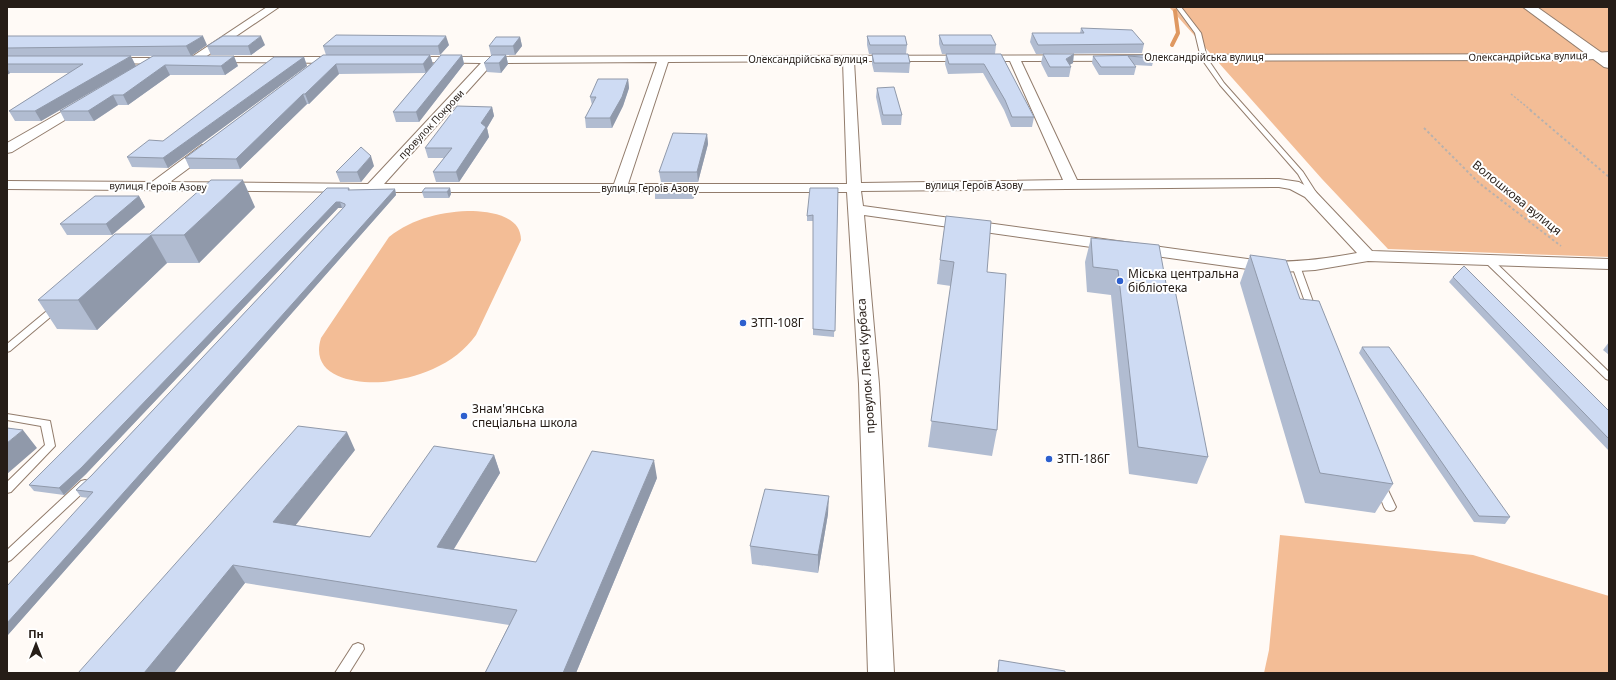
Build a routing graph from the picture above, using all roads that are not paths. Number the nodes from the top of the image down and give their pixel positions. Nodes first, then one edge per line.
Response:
1 (274, 7) edge
2 (1178, 7) edge
3 (1529, 7) edge
4 (1603, 55) edge
5 (848, 58) junction
6 (1014, 58) junction
7 (1204, 58) junction
8 (186, 60) junction
9 (324, 60) junction
10 (356, 60) edge
11 (395, 60) edge
12 (490, 60) junction
13 (663, 60) junction
14 (100, 61) edge
15 (155, 61) junction
16 (1609, 64) edge
17 (134, 73) edge
18 (306, 74) edge
19 (94, 97) edge
20 (218, 139) edge
21 (7, 149) edge
22 (7, 185) edge
23 (1072, 185) junction
24 (156, 186) junction
25 (224, 188) junction
26 (372, 188) junction
27 (620, 188) junction
28 (854, 188) junction
29 (213, 197) edge
30 (1319, 204) junction
31 (856, 210) junction
32 (1368, 256) junction
33 (1489, 260) junction
34 (1609, 264) edge
35 (1296, 266) junction
36 (65, 300) edge
37 (1316, 320) edge
38 (7, 349) edge
39 (1609, 377) edge
40 (7, 417) edge
41 (91, 478) edge
42 (1378, 478) edge
43 (7, 489) edge
44 (1390, 507) edge
45 (7, 557) edge
46 (358, 649) dead end
47 (342, 673) edge
48 (881, 673) edge

1 - 8 street
2 - 7 lane
3 - 4 street
4 - 7 street, Олександрійська вулиця
4 - 16 street
5 - 6 street, Олександрійська вулиця
5 - 13 street, Олександрійська вулиця
5 - 28 street, провулок Леся Курбаса
6 - 7 street, Олександрійська вулиця
6 - 23 street
7 - 30 lane
8 - 9 street
8 - 15 street
9 - 10 street
9 - 18 street
11 - 12 street, Олександрійська вулиця
12 - 13 street, Олександрійська вулиця
12 - 26 street, провулок Покрови
13 - 27 street
14 - 15 street
15 - 17 street
19 - 21 street
20 - 24 street
22 - 24 street, вулиця Героїв Азову
23 - 28 street, вулиця Героїв Азову
23 - 30 street, вулиця Героїв Азову
24 - 25 street, вулиця Героїв Азову
25 - 26 street, вулиця Героїв Азову
25 - 29 lane
26 - 27 street, вулиця Героїв Азову
27 - 28 street, вулиця Героїв Азову
28 - 31 street, провулок Леся Курбаса
30 - 32 street
31 - 35 street
31 - 48 street, провулок Леся Курбаса
32 - 33 street
32 - 35 street
33 - 34 street
33 - 39 lane
35 - 37 lane
36 - 38 lane
40 - 43 lane
41 - 45 lane
42 - 44 lane
46 - 47 lane

